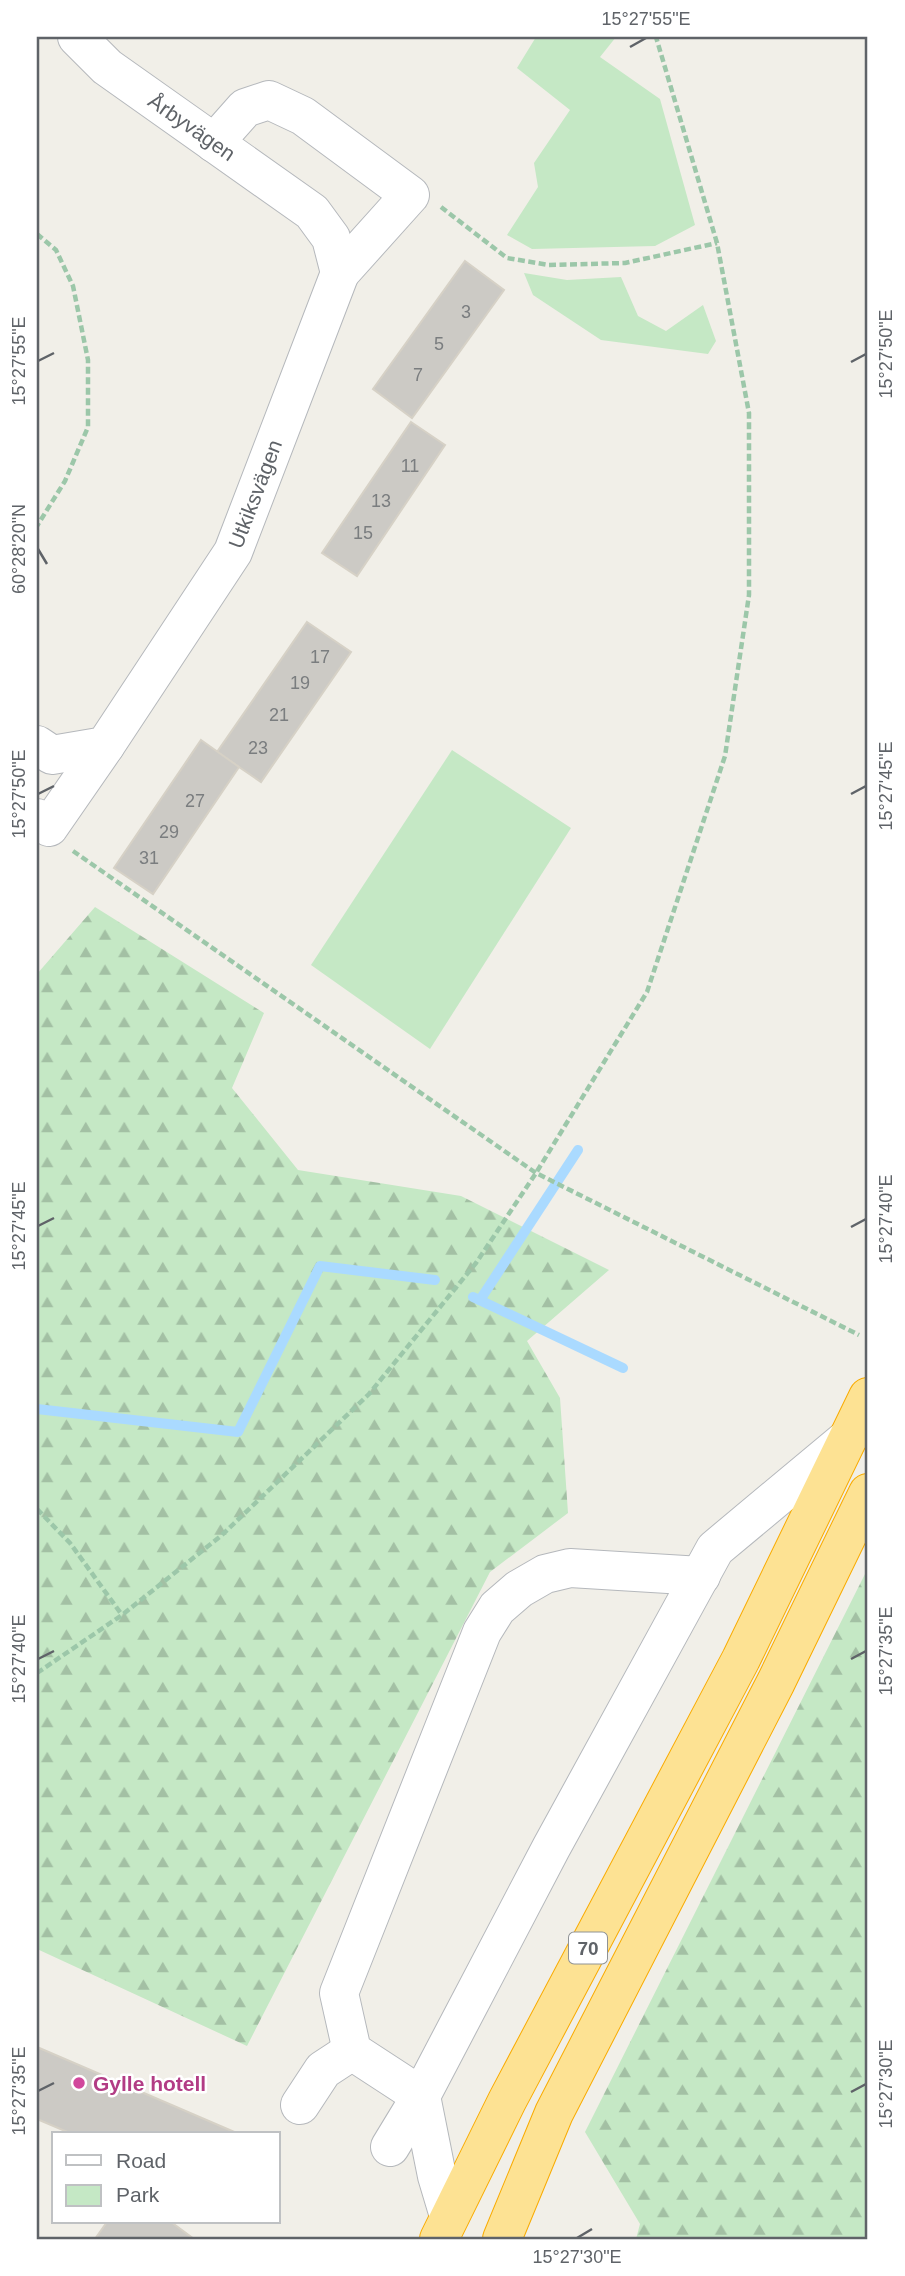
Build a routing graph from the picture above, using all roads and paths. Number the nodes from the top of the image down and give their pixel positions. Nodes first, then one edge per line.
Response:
1 (77, 37) edge
2 (656, 37) edge
3 (214, 143) junction
4 (410, 195) junction
5 (37, 234) edge
6 (717, 243) junction
7 (340, 272) junction
8 (37, 526) edge
9 (105, 746) junction
10 (44, 750) edge
11 (43, 822) edge
12 (536, 1172) junction
13 (859, 1335) dead end
14 (868, 1397) edge
15 (848, 1438) junction
16 (868, 1493) edge
17 (37, 1509) edge
18 (701, 1576) junction
19 (122, 1615) junction
20 (37, 1673) edge
21 (352, 2052) junction
22 (421, 2096) junction
23 (300, 2105) dead end
24 (390, 2147) dead end
25 (444, 2228) edge
26 (502, 2239) edge

1 - 3 street, Årbyvägen
2 - 6 path
3 - 4 street
3 - 7 street, Årbyvägen
4 - 6 path
4 - 7 street
5 - 8 path
6 - 12 path
7 - 9 street, Utkiksvägen
9 - 10 street
9 - 11 street, Utkiksvägen
11 - 12 path
12 - 13 path
12 - 19 path
14 - 15 highway, 70
15 - 18 street
15 - 25 highway, 70
16 - 26 highway, 70
17 - 19 path
18 - 21 street
18 - 22 street
19 - 20 path
21 - 22 street
21 - 23 street
22 - 24 street
22 - 25 street

